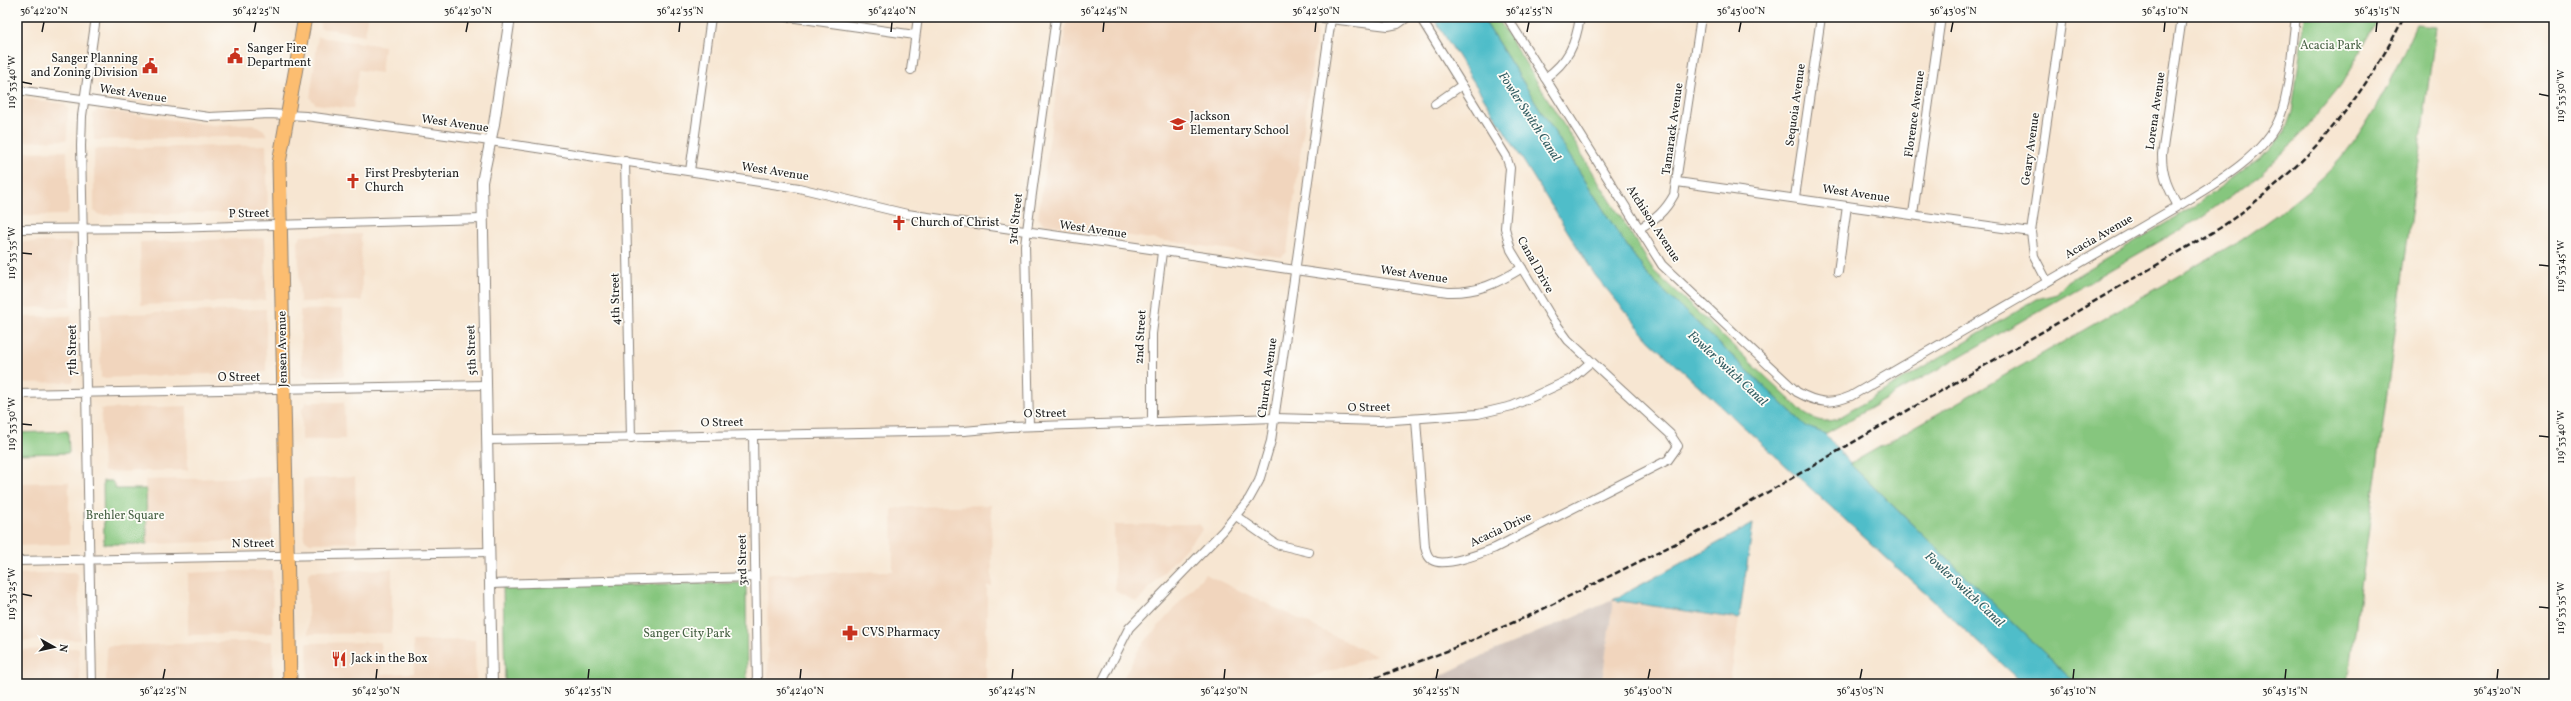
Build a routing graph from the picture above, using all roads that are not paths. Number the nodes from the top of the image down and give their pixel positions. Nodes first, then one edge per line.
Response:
1 (96, 17) edge
2 (305, 17) edge
3 (510, 17) edge
4 (711, 17) edge
5 (789, 17) edge
6 (918, 17) edge
7 (1056, 17) edge
8 (1314, 17) edge
9 (1408, 17) edge
10 (1420, 17) edge
11 (1507, 17) edge
12 (1580, 17) edge
13 (1701, 17) edge
14 (1821, 17) edge
15 (1941, 17) edge
16 (2062, 17) edge
17 (2182, 17) edge
18 (2296, 17) edge
19 (1331, 19) junction
20 (915, 35) junction
21 (911, 70) dead end
22 (1545, 78) junction
23 (1462, 85) junction
24 (17, 90) edge
25 (85, 99) junction
26 (1435, 104) dead end
27 (288, 114) junction
28 (490, 141) junction
29 (625, 161) junction
30 (690, 171) junction
31 (1677, 182) junction
32 (1795, 197) junction
33 (1847, 206) junction
34 (2178, 206) junction
35 (1913, 214) junction
36 (482, 219) junction
37 (280, 225) junction
38 (83, 228) junction
39 (1640, 228) junction
40 (17, 229) edge
41 (2031, 232) junction
42 (1026, 233) junction
43 (1162, 252) junction
44 (1522, 268) junction
45 (1296, 271) junction
46 (1838, 272) dead end
47 (2047, 281) junction
48 (1591, 362) junction
49 (486, 386) junction
50 (284, 390) junction
51 (85, 392) junction
52 (17, 394) edge
53 (1824, 403) joint
54 (1275, 418) junction
55 (1416, 419) junction
56 (1152, 424) junction
57 (1029, 426) junction
58 (752, 435) junction
59 (631, 438) junction
60 (487, 440) junction
61 (1678, 446) joint
62 (1236, 516) junction
63 (489, 552) junction
64 (1309, 552) dead end
65 (288, 555) junction
66 (89, 560) junction
67 (17, 561) edge
68 (756, 577) junction
69 (490, 584) junction
70 (92, 684) edge
71 (290, 684) edge
72 (492, 684) edge
73 (757, 684) edge
74 (1101, 684) edge

1 - 25 street, 7th Street
2 - 27 main road, Jensen Avenue
3 - 28 street, 5th Street
4 - 30 street
5 - 20 street
6 - 20 street
7 - 42 street, 3rd Street
8 - 19 street
9 - 19 street
10 - 23 street, Canal Drive
11 - 22 street, Atchison Avenue
12 - 22 street
13 - 31 street, Tamarack Avenue
14 - 32 street, Sequoia Avenue
15 - 35 street, Florence Avenue
16 - 41 street, Geary Avenue
17 - 34 street, Lorena Avenue
18 - 34 street, Acacia Avenue
19 - 45 street, Church Avenue
20 - 21 street
22 - 39 street, Atchison Avenue
23 - 26 street
23 - 44 street, Canal Drive
24 - 25 street, West Avenue
25 - 27 street, West Avenue
25 - 38 street, 7th Street
27 - 28 street, West Avenue
27 - 37 main road, Jensen Avenue
28 - 29 street, West Avenue
28 - 36 street, 5th Street
29 - 30 street, West Avenue
29 - 59 street, 4th Street
30 - 42 street, West Avenue
31 - 32 street, West Avenue
31 - 39 street, Tamarack Avenue
32 - 33 street, West Avenue
33 - 35 street, West Avenue
33 - 46 street
34 - 47 street, Acacia Avenue
35 - 41 street, West Avenue
36 - 37 street, P Street
36 - 49 street, 5th Street
37 - 38 street, P Street
37 - 50 main road, Jensen Avenue
38 - 40 street, P Street
38 - 51 street, 7th Street
39 - 53 street, Atchison Avenue
41 - 47 street, Geary Avenue
42 - 43 street, West Avenue
42 - 57 street, 3rd Street
43 - 45 street, West Avenue
43 - 56 street, 2nd Street
44 - 45 street, West Avenue
44 - 48 street, Canal Drive
45 - 54 street, Church Avenue
47 - 53 street, Acacia Avenue
48 - 55 street, O Street
48 - 61 street, Canal Drive
49 - 50 street, O Street
49 - 60 street, 5th Street
50 - 51 street, O Street
50 - 65 main road, Jensen Avenue
51 - 52 street, O Street
51 - 66 street, 7th Street
54 - 55 street, O Street
54 - 56 street, O Street
54 - 62 street, Church Avenue
55 - 61 street, Acacia Drive
56 - 57 street, O Street
57 - 58 street, O Street
58 - 59 street, O Street
58 - 68 street, 3rd Street
59 - 60 street, O Street
60 - 63 street, 5th Street
62 - 64 street
62 - 74 street, Church Avenue
63 - 65 street, N Street
63 - 69 street, 5th Street
65 - 66 street, N Street
65 - 71 main road, Jensen Avenue
66 - 67 street, N Street
66 - 70 street, 7th Street
68 - 69 street
68 - 73 street, 3rd Street
69 - 72 street, 5th Street

